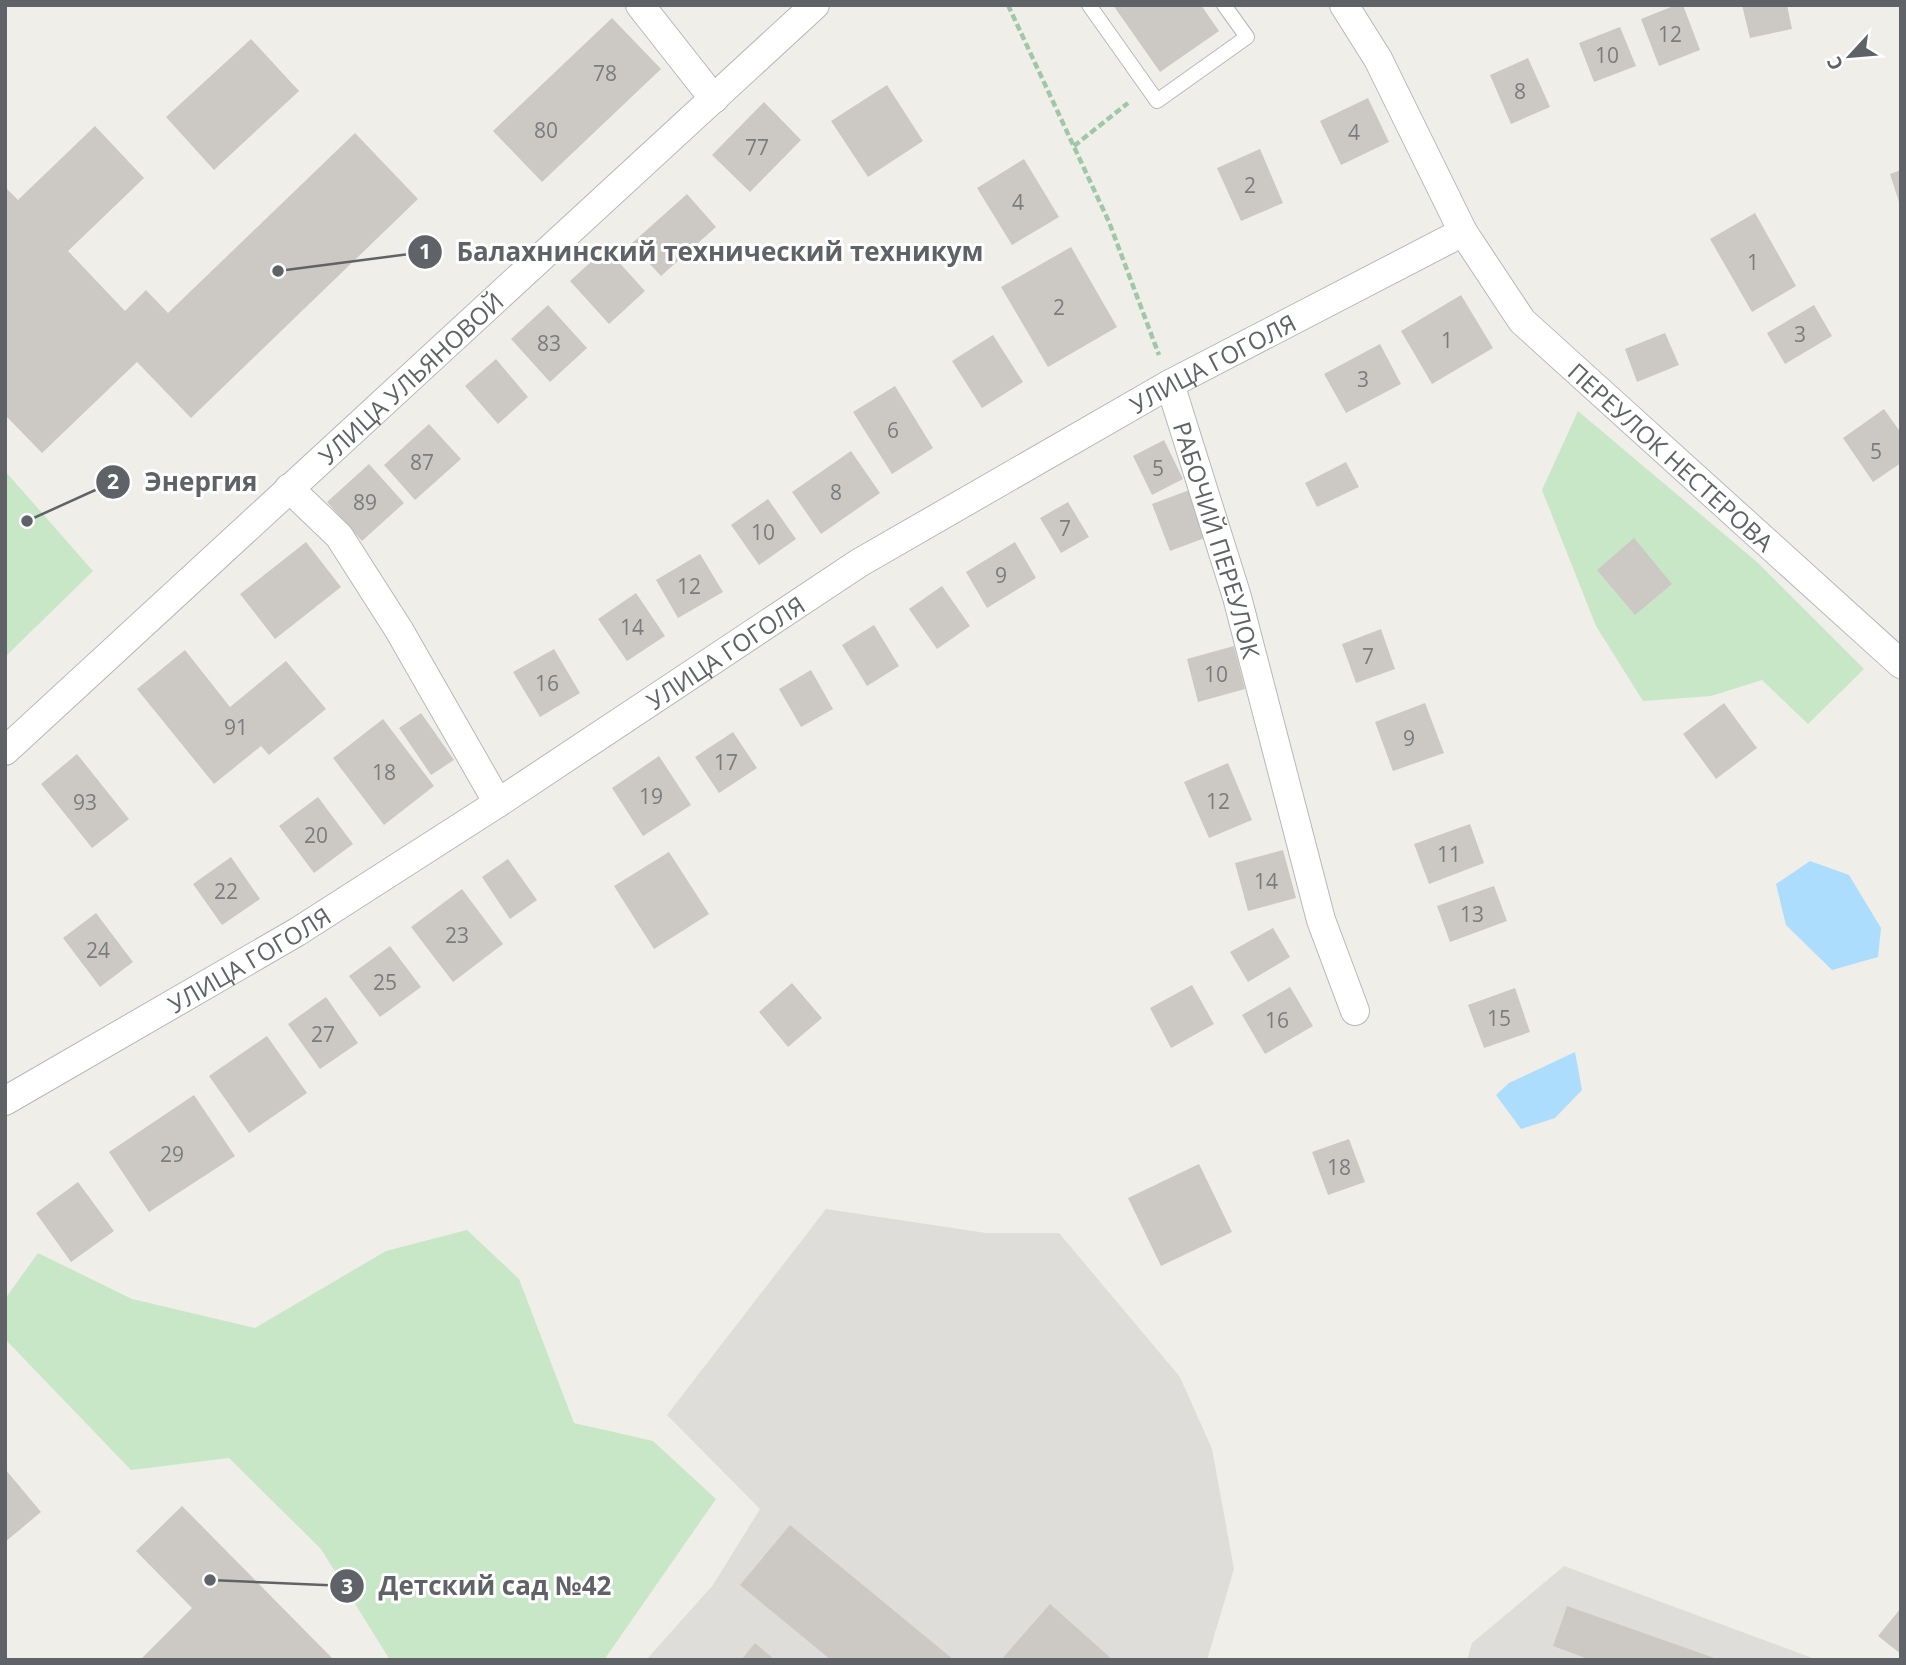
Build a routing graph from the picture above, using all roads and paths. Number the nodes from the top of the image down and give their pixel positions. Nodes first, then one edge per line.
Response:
1 (640, 5) edge
2 (816, 5) edge
3 (1008, 5) edge
4 (1089, 5) edge
5 (1224, 5) edge
6 (1344, 5) edge
7 (1148, 88) junction
8 (714, 99) junction
9 (1074, 146) junction
10 (1463, 232) junction
11 (1170, 384) junction
12 (289, 488) junction
13 (1901, 664) edge
14 (5, 751) edge
15 (498, 803) junction
16 (1355, 1011) dead end
17 (5, 1101) edge

1 - 8 street
2 - 8 street, УЛИЦА УЛЬЯНОВОЙ
3 - 9 path
4 - 7 lane
5 - 7 lane
6 - 10 street, ПЕРЕУЛОК НЕСТЕРОВА
7 - 9 path
8 - 12 street, УЛИЦА УЛЬЯНОВОЙ
9 - 11 path
10 - 11 street, УЛИЦА ГОГОЛЯ
10 - 13 street, ПЕРЕУЛОК НЕСТЕРОВА
11 - 15 street, УЛИЦА ГОГОЛЯ
11 - 16 street, РАБОЧИЙ ПЕРЕУЛОК
12 - 14 street, УЛИЦА УЛЬЯНОВОЙ
12 - 15 street
15 - 17 street, УЛИЦА ГОГОЛЯ

